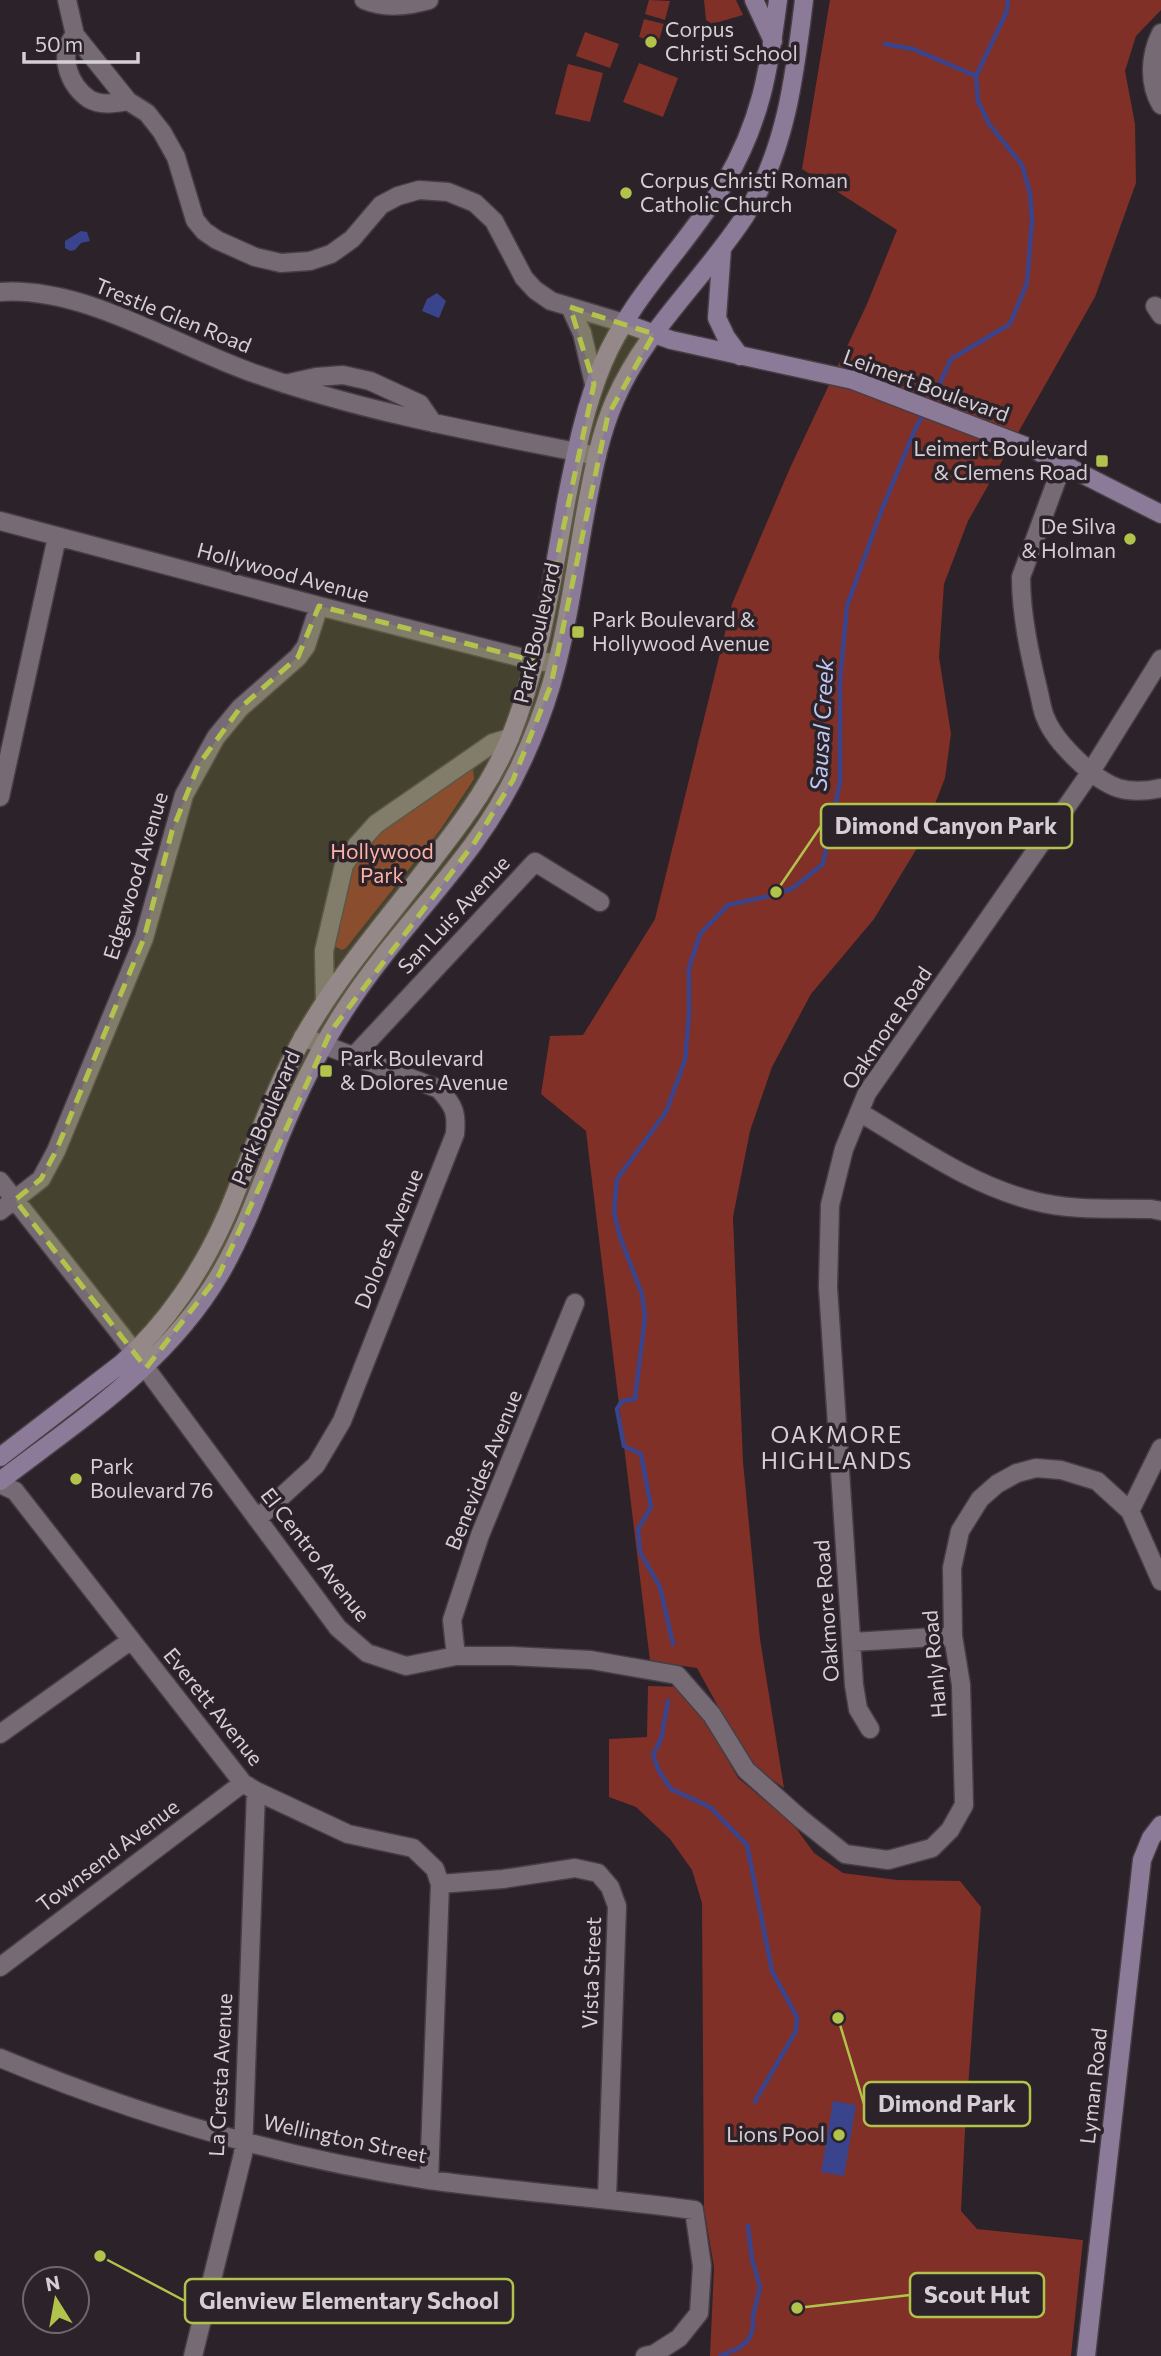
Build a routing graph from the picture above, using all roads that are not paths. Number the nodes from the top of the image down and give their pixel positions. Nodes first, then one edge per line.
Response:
1 (67, 0) edge
2 (364, 0) edge
3 (429, 0) edge
4 (754, 0) edge
5 (778, 0) edge
6 (804, 0) edge
7 (1161, 33) edge
8 (75, 36) junction
9 (773, 41) junction
10 (128, 101) junction
11 (1161, 105) edge
12 (722, 248) junction
13 (0, 292) edge
14 (570, 307) junction
15 (624, 323) junction
16 (654, 334) junction
17 (740, 356) junction
18 (285, 384) junction
19 (594, 384) junction
20 (433, 423) junction
21 (576, 452) junction
22 (597, 456) junction
23 (1063, 463) junction
24 (1161, 514) edge
25 (0, 521) edge
26 (58, 537) junction
27 (319, 606) junction
28 (1161, 659) edge
29 (535, 661) junction
30 (556, 663) junction
31 (510, 738) junction
32 (1090, 773) junction
33 (1161, 788) edge
34 (0, 797) edge
35 (600, 902) dead end
36 (325, 1001) junction
37 (303, 1037) junction
38 (324, 1044) junction
39 (355, 1055) junction
40 (859, 1112) junction
41 (0, 1181) edge
42 (7, 1206) edge
43 (1161, 1211) edge
44 (575, 1303) dead end
45 (134, 1353) junction
46 (146, 1368) junction
47 (1161, 1448) edge
48 (0, 1457) edge
49 (0, 1483) edge
50 (1130, 1511) junction
51 (257, 1519) junction
52 (1161, 1581) edge
53 (953, 1636) junction
54 (130, 1641) junction
55 (852, 1642) junction
56 (456, 1656) junction
57 (870, 1729) dead end
58 (0, 1734) edge
59 (249, 1787) junction
60 (801, 1819) joint
61 (1161, 1825) edge
62 (440, 1884) junction
63 (0, 1967) edge
64 (0, 2058) edge
65 (243, 2140) junction
66 (429, 2180) junction
67 (607, 2198) junction
68 (193, 2356) edge
69 (645, 2356) edge
70 (1086, 2356) edge

1 - 8 street
2 - 3 street
4 - 9 main road
5 - 9 main road, Park Boulevard
6 - 12 main road, Park Boulevard
7 - 11 street
8 - 10 street
8 - 10 street
9 - 15 main road, Park Boulevard
10 - 14 street
12 - 16 main road, Park Boulevard
12 - 17 main road
13 - 18 street, Trestle Glen Road
14 - 15 street
14 - 19 street
15 - 16 main road, Leimert Boulevard
15 - 19 main road, Park Boulevard
16 - 17 main road, Leimert Boulevard
16 - 22 main road, Park Boulevard
17 - 23 main road, Leimert Boulevard
18 - 20 street, Trestle Glen Road
18 - 20 street
19 - 21 main road, Park Boulevard
20 - 21 street, Trestle Glen Road
21 - 22 street, Trestle Glen Road
21 - 29 main road, Park Boulevard
22 - 30 main road, Park Boulevard
23 - 24 main road, Leimert Boulevard
23 - 32 street
25 - 26 street, Hollywood Avenue
26 - 27 street, Hollywood Avenue
26 - 34 street
27 - 29 street, Hollywood Avenue
27 - 42 street, Edgewood Avenue
28 - 32 street, Oakmore Road
29 - 30 street, Hollywood Avenue
29 - 31 main road, Park Boulevard
30 - 38 main road, Park Boulevard
31 - 36 main road, Park Boulevard
31 - 36 street
32 - 33 street
32 - 40 street, Oakmore Road
35 - 39 street, San Luis Avenue
36 - 37 main road, Park Boulevard
37 - 38 street, Dolores Avenue
37 - 45 main road, Park Boulevard
38 - 39 street, Dolores Avenue
38 - 46 main road, Park Boulevard
39 - 51 street, Dolores Avenue
40 - 43 street
40 - 55 street, Oakmore Road
41 - 42 street, El Centro Avenue
42 - 45 street, El Centro Avenue
44 - 56 street, Benevides Avenue
45 - 46 street, El Centro Avenue
45 - 48 main road, Park Boulevard
46 - 49 main road, Park Boulevard
46 - 51 street, El Centro Avenue
47 - 50 street
49 - 54 street, Everett Avenue
50 - 52 street
50 - 53 street, Hanly Road
51 - 56 street, El Centro Avenue
53 - 55 street
53 - 60 street, Hanly Road
54 - 58 street
54 - 59 street, Everett Avenue
55 - 57 street, Oakmore Road
56 - 60 street, El Centro Avenue
59 - 62 street, Everett Avenue
59 - 63 street, Townsend Avenue
59 - 65 street, La Cresta Avenue
61 - 70 main road, Lyman Road
62 - 66 street
62 - 67 street, Vista Street
64 - 65 street, Wellington Street
65 - 66 street, Wellington Street
65 - 68 street, La Cresta Avenue
66 - 67 street, Wellington Street
67 - 69 street, Wellington Street

